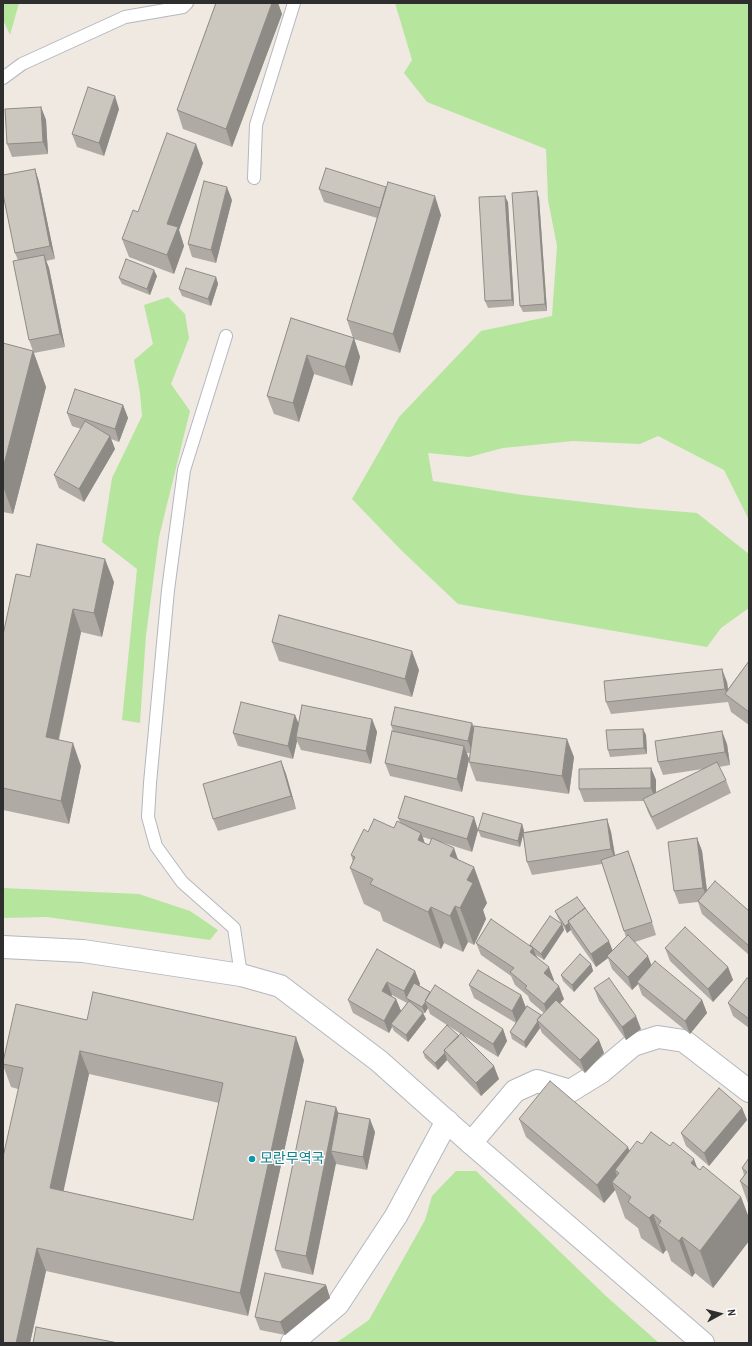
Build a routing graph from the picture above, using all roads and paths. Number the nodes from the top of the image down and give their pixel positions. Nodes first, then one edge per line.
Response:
1 (186, 3) edge
2 (294, 3) edge
3 (3, 78) edge
4 (254, 178) dead end
5 (226, 336) dead end
6 (3, 947) edge
7 (241, 975) junction
8 (749, 1090) edge
9 (447, 1121) junction
10 (471, 1144) junction
11 (292, 1343) edge
12 (703, 1343) edge

1 - 3 lane
2 - 4 lane
5 - 7 lane
6 - 7 main road
7 - 9 main road
8 - 10 main road
9 - 10 main road
9 - 11 main road
10 - 12 main road

